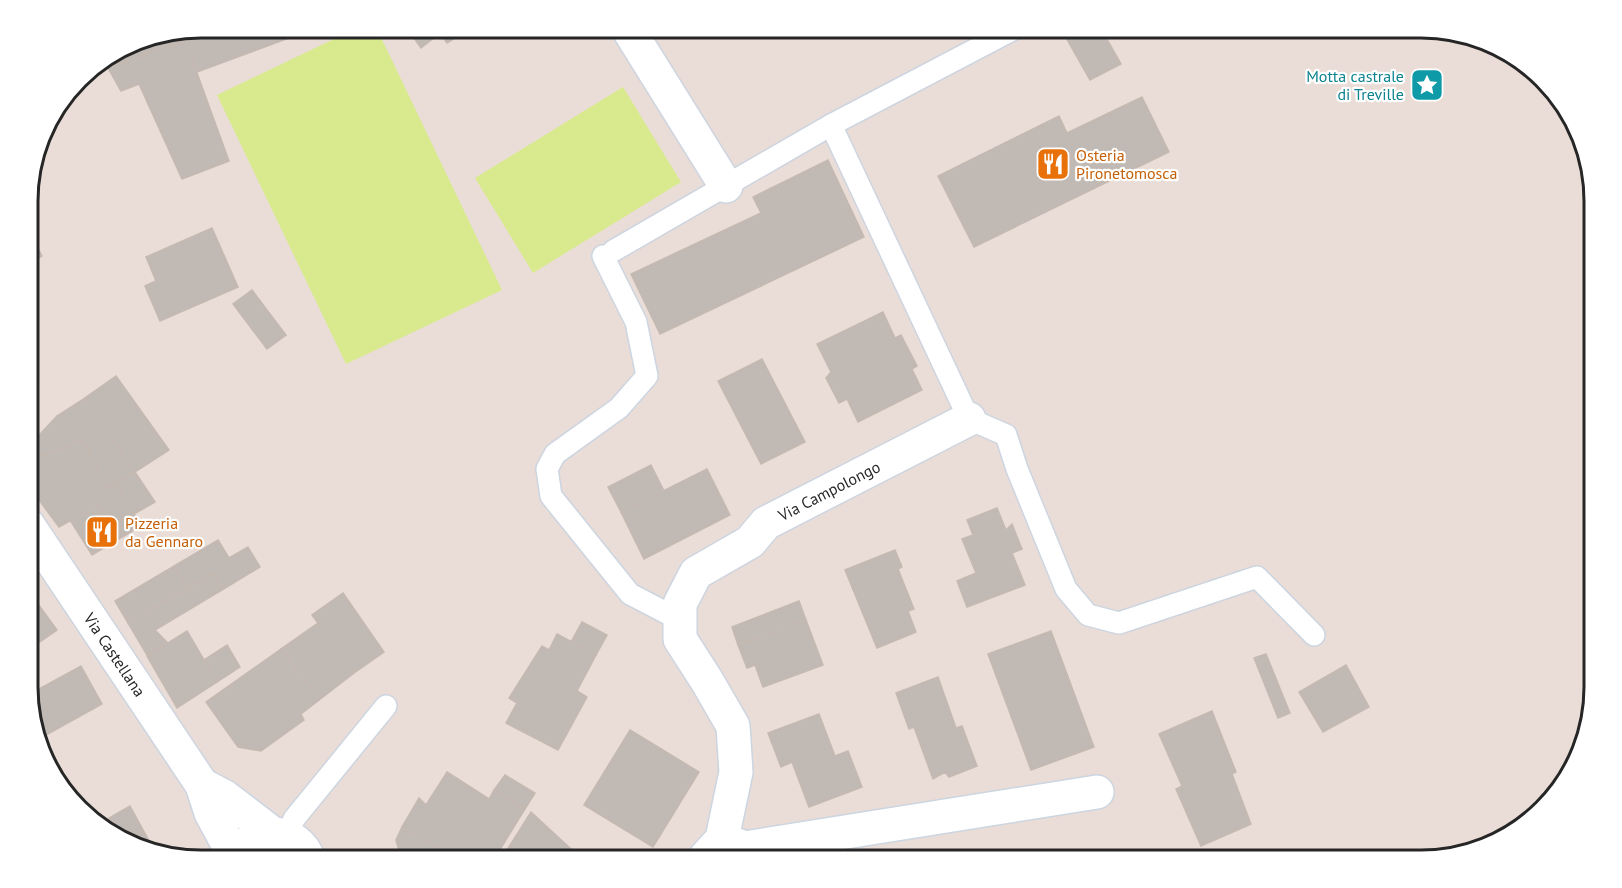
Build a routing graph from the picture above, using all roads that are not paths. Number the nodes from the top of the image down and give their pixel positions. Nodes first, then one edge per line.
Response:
1 (634, 38) edge
2 (997, 38) edge
3 (831, 125) junction
4 (726, 186) junction
5 (969, 419) junction
6 (38, 540) edge
7 (680, 620) junction
8 (1314, 635) dead end
9 (386, 706) dead end
10 (202, 785) junction
11 (1097, 792) dead end
12 (280, 835) junction
13 (231, 850) edge
14 (243, 850) edge
15 (304, 850) edge
16 (712, 850) edge

1 - 4 street
2 - 3 lane
3 - 4 lane
3 - 5 lane
4 - 7 lane
5 - 7 street, Via Campolongo
5 - 8 lane
6 - 10 street, Via Castellana
7 - 16 street, Via Campolongo
9 - 12 lane
10 - 12 street, Via Castellana
10 - 13 street, Via Castellana
11 - 16 street, Via Campolongo
12 - 14 street
12 - 15 street, Via Castellana

